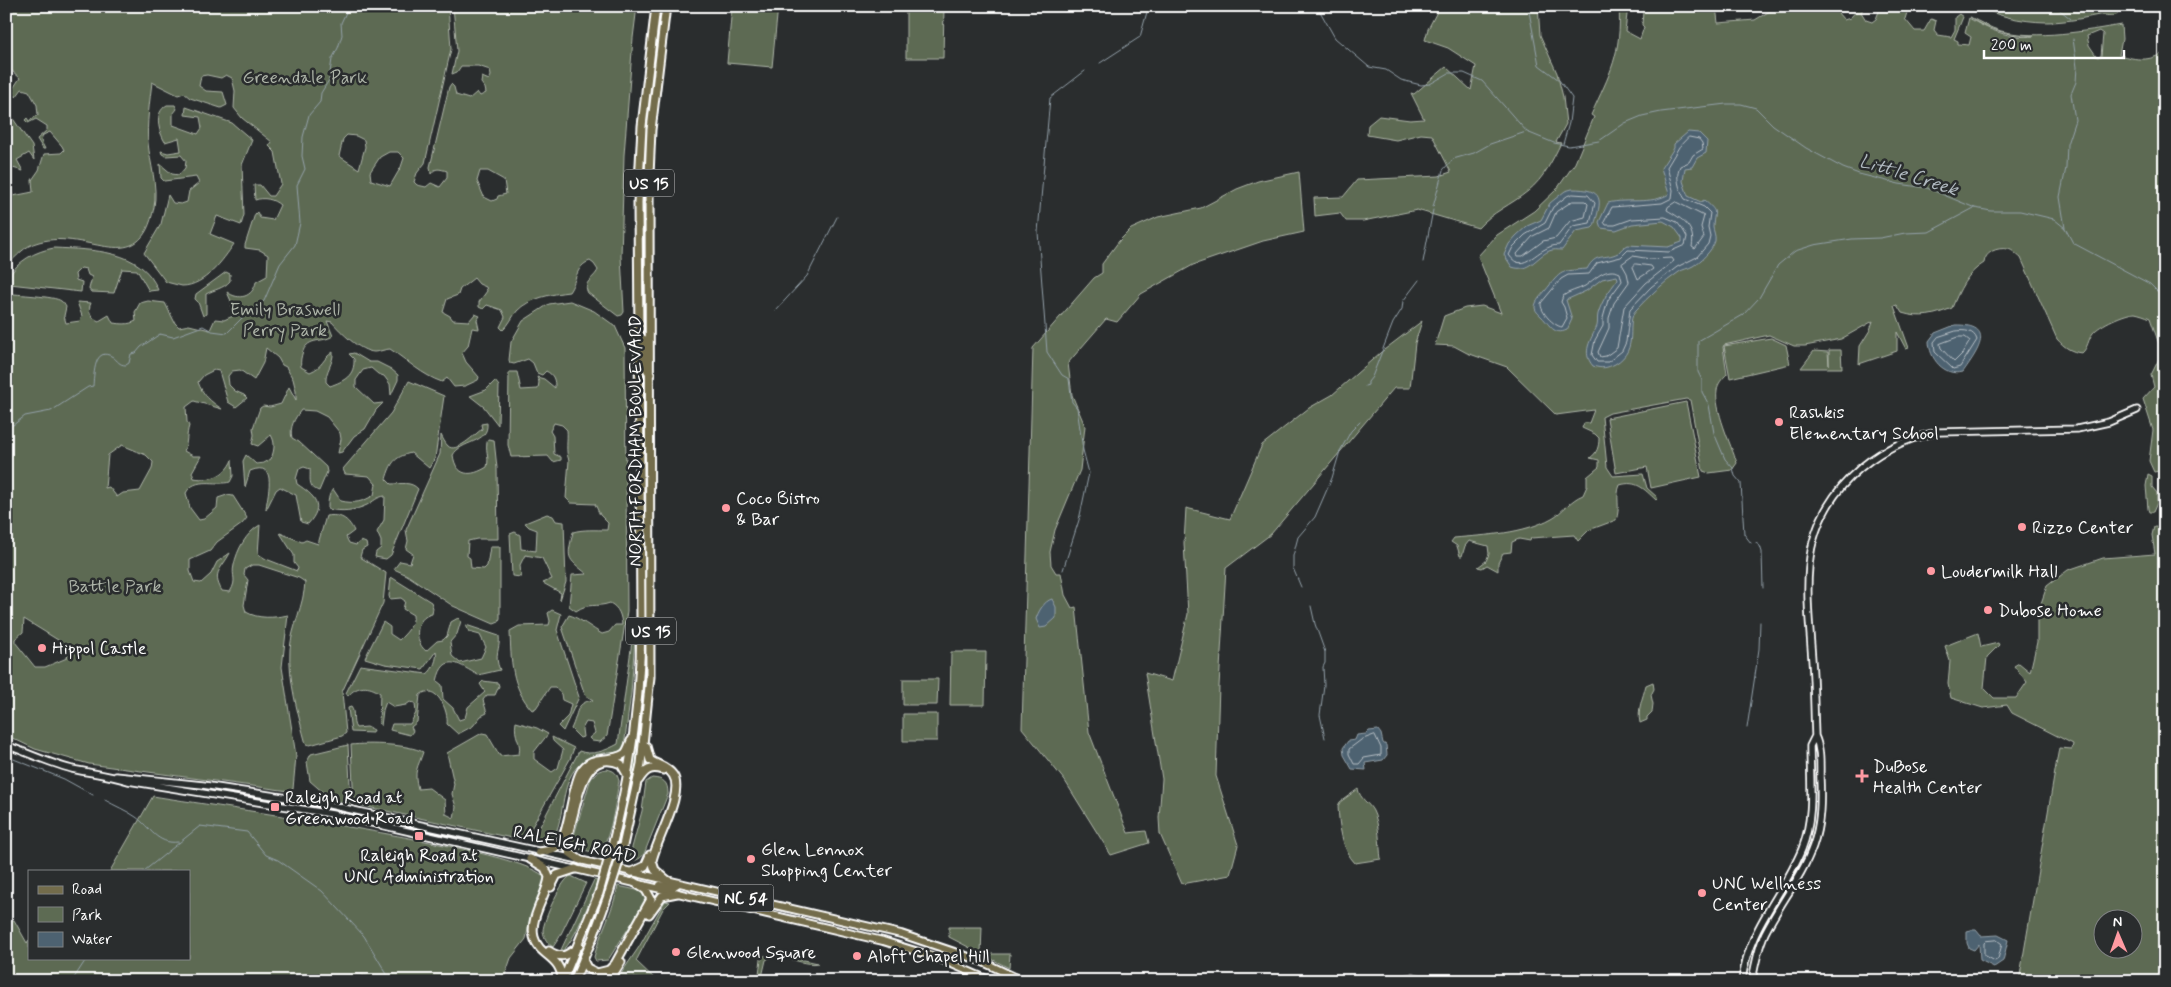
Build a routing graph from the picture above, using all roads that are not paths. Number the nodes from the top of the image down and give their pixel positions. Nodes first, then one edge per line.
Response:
1 (656, 6) edge
2 (666, 6) edge
3 (638, 199) junction
4 (649, 222) junction
5 (639, 329) junction
6 (650, 374) junction
7 (2137, 410) dead end
8 (640, 477) junction
9 (651, 531) junction
10 (645, 731) junction
11 (1815, 736) junction
12 (635, 737) junction
13 (6, 745) edge
14 (112, 776) junction
15 (628, 776) junction
16 (638, 782) junction
17 (539, 852) junction
18 (530, 859) junction
19 (580, 860) junction
20 (574, 869) junction
21 (632, 872) junction
22 (1788, 876) junction
23 (667, 880) junction
24 (1797, 881) junction
25 (634, 882) junction
26 (679, 883) junction
27 (677, 893) junction
28 (579, 946) junction
29 (583, 960) junction
30 (562, 981) edge
31 (574, 981) edge
32 (610, 981) edge
33 (991, 981) edge
34 (1023, 981) edge
35 (1392, 981) edge
36 (1431, 981) edge
37 (1742, 981) edge
38 (1752, 981) edge

1 - 3 highway, NORTH FORDHAM BOULEVARD / US 15
2 - 4 highway, NORTH FORDHAM BOULEVARD / US 15
3 - 4 highway
3 - 5 highway, NORTH FORDHAM BOULEVARD / US 15
4 - 6 highway, NORTH FORDHAM BOULEVARD / US 15
5 - 6 highway
5 - 8 highway, NORTH FORDHAM BOULEVARD / US 15
6 - 9 highway, NORTH FORDHAM BOULEVARD / US 15
7 - 11 street
8 - 9 highway
8 - 12 highway, NORTH FORDHAM BOULEVARD / US 15
9 - 10 highway, NORTH FORDHAM BOULEVARD / US 15
10 - 16 highway, NORTH FORDHAM BOULEVARD / US 15
10 - 23 highway
11 - 22 street
11 - 24 street
12 - 15 highway, NORTH FORDHAM BOULEVARD / US 15
12 - 17 highway
13 - 14 street, RALEIGH ROAD
14 - 17 street, RALEIGH ROAD
14 - 18 street, RALEIGH ROAD
15 - 19 highway
15 - 28 highway, NORTH FORDHAM BOULEVARD / US 15, bridge
16 - 21 highway
16 - 29 highway, NORTH FORDHAM BOULEVARD / US 15, bridge
17 - 19 street, RALEIGH ROAD
18 - 20 street, RALEIGH ROAD
18 - 30 highway
19 - 21 main road, RALEIGH ROAD / NC 54
20 - 25 main road, RALEIGH ROAD
20 - 28 highway
21 - 23 main road, RALEIGH ROAD / NC 54
22 - 24 street
22 - 37 street
23 - 26 main road, RALEIGH ROAD / NC 54
24 - 38 street
25 - 26 main road
25 - 27 main road, RALEIGH ROAD
25 - 29 highway
26 - 34 main road, RALEIGH ROAD / NC 54
27 - 32 highway
27 - 33 main road, RALEIGH ROAD / NC 54
28 - 30 highway, US 15
29 - 31 highway, US 15
35 - 36 street

